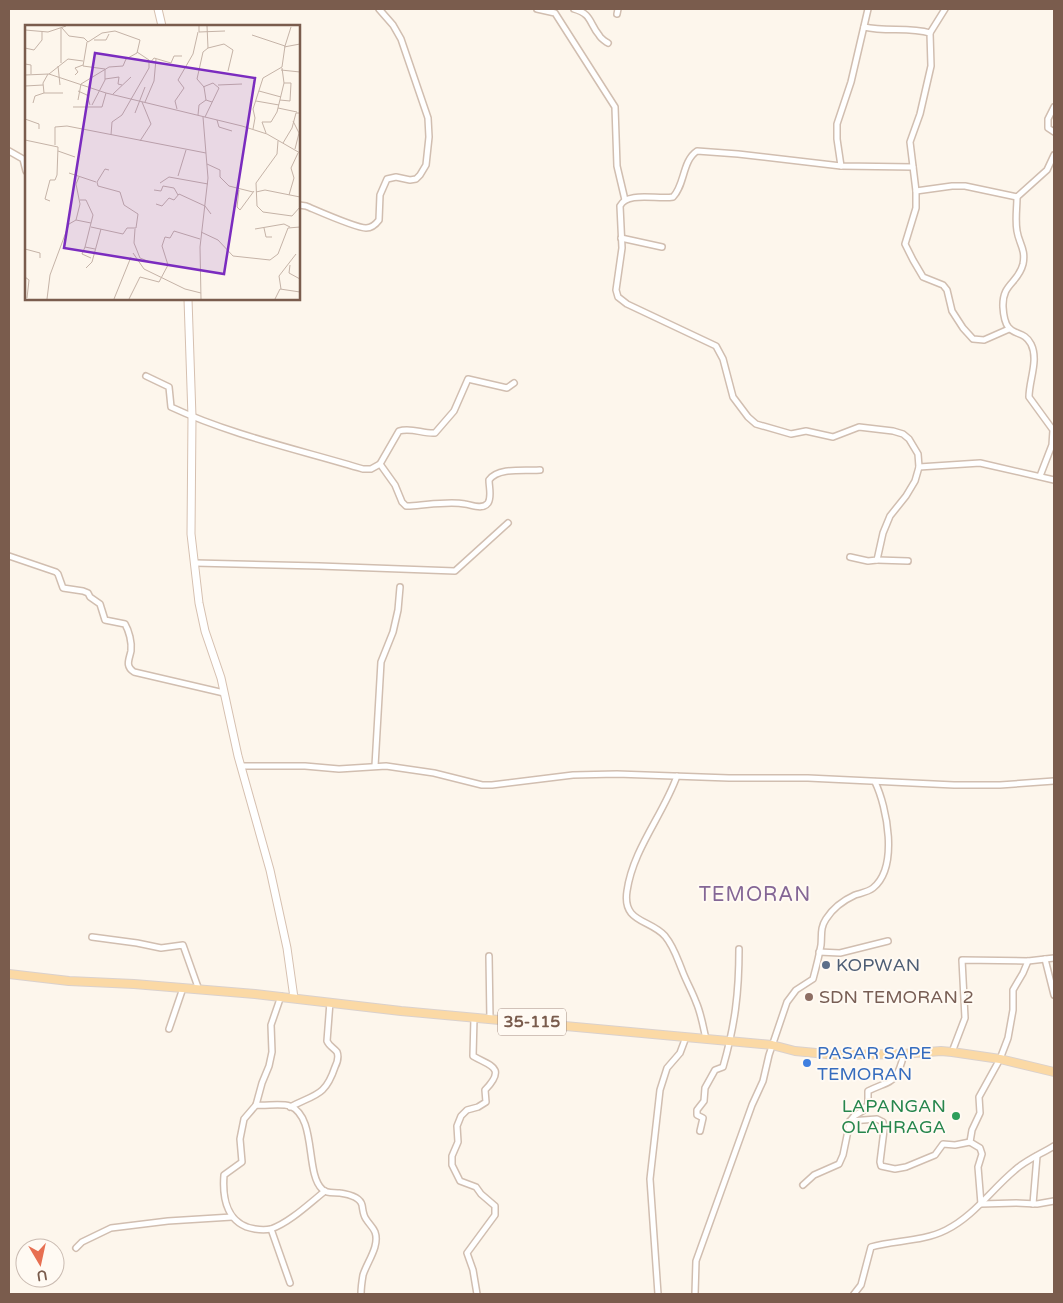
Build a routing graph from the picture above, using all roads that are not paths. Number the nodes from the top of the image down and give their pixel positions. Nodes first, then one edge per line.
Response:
1 (158, 9) edge
2 (379, 9) edge
3 (537, 9) edge
4 (574, 9) edge
5 (868, 9) edge
6 (945, 9) edge
7 (162, 25) edge
8 (864, 27) junction
9 (930, 33) junction
10 (608, 43) dead end
11 (1054, 107) edge
12 (1054, 132) edge
13 (9, 151) edge
14 (1054, 155) edge
15 (841, 166) junction
16 (913, 167) junction
17 (25, 168) edge
18 (916, 191) junction
19 (1017, 197) junction
20 (625, 200) junction
21 (300, 205) edge
22 (622, 238) junction
23 (662, 247) dead end
24 (188, 300) edge
25 (1009, 329) junction
26 (146, 376) dead end
27 (514, 383) dead end
28 (192, 417) junction
29 (380, 464) junction
30 (919, 467) junction
31 (540, 470) dead end
32 (1040, 476) junction
33 (1054, 480) edge
34 (508, 523) dead end
35 (9, 556) edge
36 (850, 556) dead end
37 (877, 560) junction
38 (908, 561) dead end
39 (195, 563) junction
40 (400, 587) dead end
41 (224, 693) junction
42 (241, 766) junction
43 (375, 766) junction
44 (678, 776) junction
45 (1054, 781) edge
46 (875, 782) junction
47 (92, 937) dead end
48 (888, 941) dead end
49 (739, 949) dead end
50 (819, 952) junction
51 (488, 956) dead end
52 (1054, 958) edge
53 (1045, 959) junction
54 (1028, 960) junction
55 (9, 974) edge
56 (183, 988) junction
57 (199, 990) junction
58 (1054, 995) edge
59 (281, 996) junction
60 (294, 998) junction
61 (330, 1002) junction
62 (474, 1018) junction
63 (490, 1019) junction
64 (169, 1029) dead end
65 (686, 1037) junction
66 (706, 1038) junction
67 (730, 1041) junction
68 (772, 1045) junction
69 (952, 1052) junction
70 (904, 1054) junction
71 (1000, 1059) junction
72 (1054, 1072) edge
73 (256, 1105) junction
74 (290, 1107) junction
75 (850, 1121) junction
76 (700, 1131) dead end
77 (970, 1142) junction
78 (1054, 1146) edge
79 (1037, 1156) junction
80 (803, 1185) dead end
81 (325, 1191) junction
82 (1054, 1201) edge
83 (981, 1204) junction
84 (1033, 1204) junction
85 (232, 1217) junction
86 (271, 1228) junction
87 (76, 1248) dead end
88 (290, 1283) dead end
89 (361, 1294) edge
90 (477, 1294) edge
91 (658, 1294) edge
92 (694, 1294) edge
93 (854, 1294) edge

1 - 7 street
2 - 21 street
3 - 20 street
4 - 10 street
5 - 8 street
6 - 9 street
8 - 9 street
8 - 15 street
9 - 16 street
11 - 12 street
13 - 17 street
14 - 19 street
15 - 16 street
15 - 20 street
16 - 18 street
18 - 19 street
18 - 25 street
19 - 25 street
20 - 22 street
22 - 23 street
22 - 30 street
24 - 28 street
25 - 32 street
26 - 28 street
27 - 29 street
28 - 29 street
28 - 39 street
29 - 31 street
30 - 32 street
30 - 37 street
32 - 33 street
34 - 39 street
35 - 41 street
36 - 37 street
37 - 38 street
39 - 41 street
40 - 43 street
41 - 42 street
42 - 43 street
42 - 60 street
43 - 44 street
44 - 46 street
44 - 66 street
45 - 46 street
46 - 50 street
47 - 57 street
48 - 50 street
49 - 67 street
50 - 68 street
51 - 63 street
52 - 53 street
53 - 54 street
53 - 58 street
54 - 69 street
54 - 71 street
55 - 56 main road, 35-115
56 - 57 main road, 35-115
56 - 64 street
57 - 59 main road, 35-115
59 - 60 main road, 35-115
59 - 73 street
60 - 61 main road, 35-115
61 - 62 main road, 35-115
61 - 74 street
62 - 63 main road, 35-115
62 - 90 street
63 - 65 main road, 35-115
65 - 66 main road, 35-115
65 - 91 street
66 - 67 main road, 35-115
67 - 68 main road, 35-115
67 - 76 street
68 - 70 main road, 35-115
68 - 92 street
69 - 70 main road, 35-115
69 - 71 main road, 35-115
70 - 75 street
71 - 72 main road, 35-115
71 - 77 street
73 - 74 street
73 - 85 street
74 - 81 street
75 - 77 street
75 - 80 street
77 - 83 street
78 - 79 street
79 - 83 street
79 - 84 street
81 - 86 street
81 - 89 street
82 - 84 street
83 - 84 street
83 - 93 street
85 - 86 street
85 - 87 street
86 - 88 street

